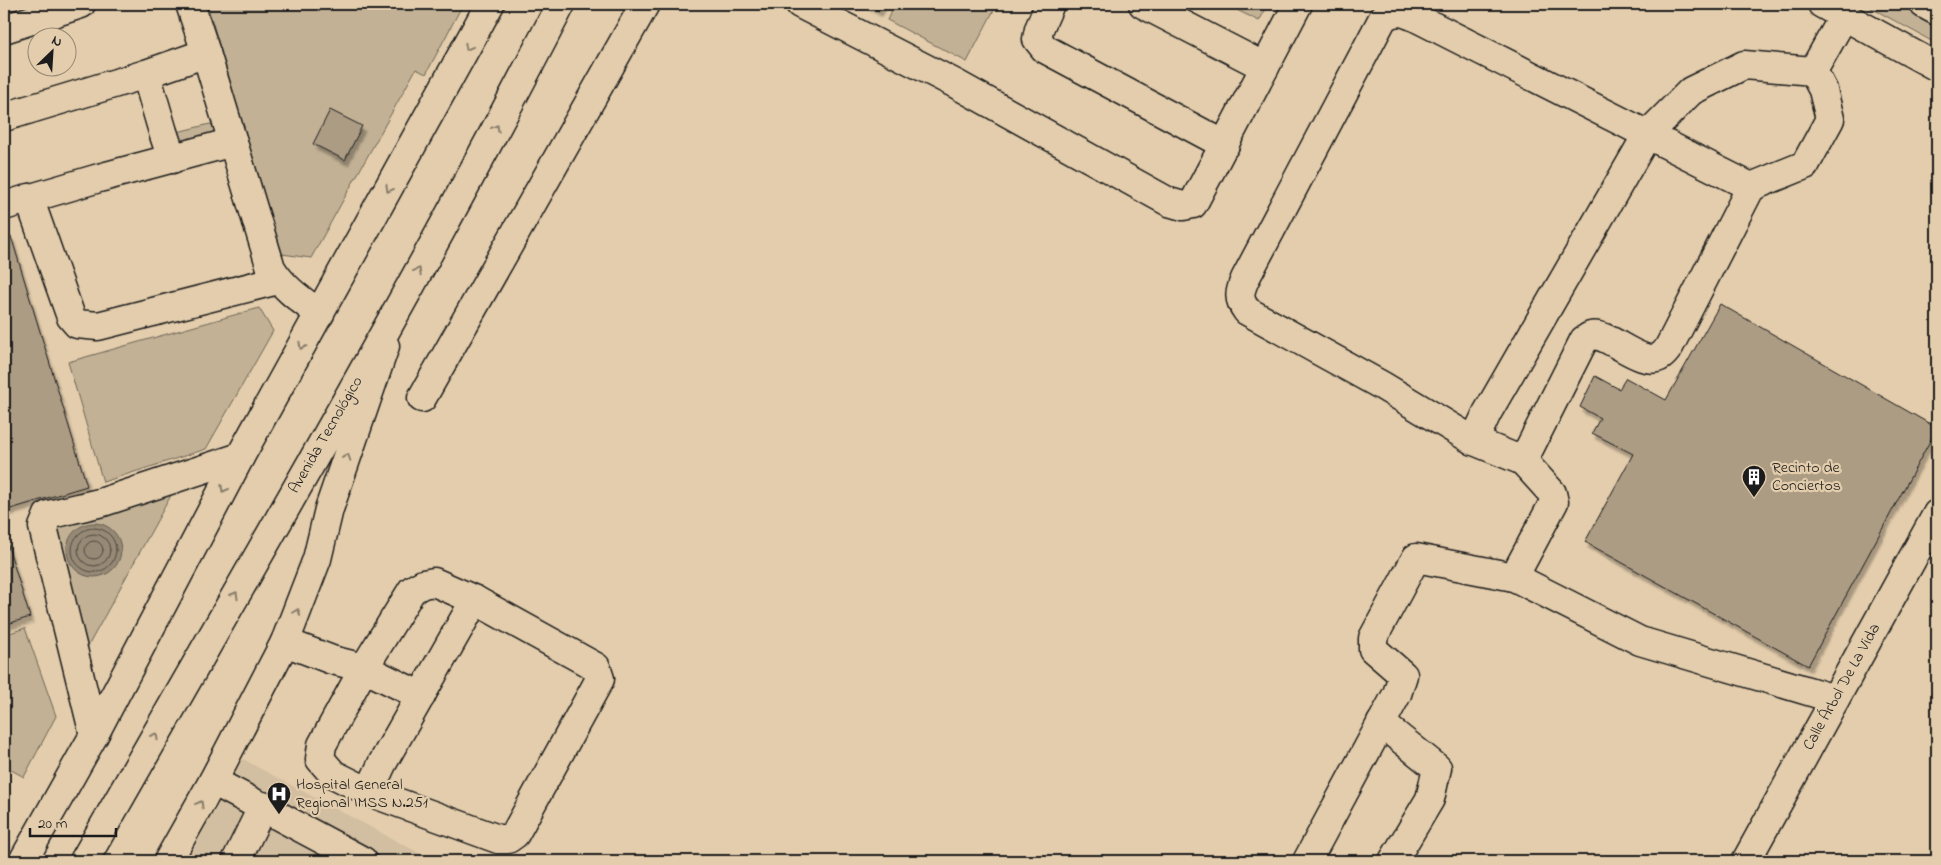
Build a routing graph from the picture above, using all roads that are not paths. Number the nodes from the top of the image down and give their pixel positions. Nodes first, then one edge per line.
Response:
1 (81, 4) edge
2 (190, 4) edge
3 (490, 4) edge
4 (561, 4) edge
5 (645, 4) edge
6 (800, 4) edge
7 (1050, 4) edge
8 (1143, 4) edge
9 (1298, 4) edge
10 (1924, 4) edge
11 (1833, 10) edge
12 (1937, 11) edge
13 (4, 29) edge
14 (206, 54) junction
15 (1265, 67) junction
16 (1937, 67) edge
17 (1812, 71) junction
18 (146, 74) junction
19 (4, 117) edge
20 (1646, 135) junction
21 (233, 142) junction
22 (1225, 145) junction
23 (172, 159) junction
24 (1751, 187) junction
25 (16, 202) edge
26 (278, 280) junction
27 (398, 307) junction
28 (320, 314) junction
29 (422, 398) dead end
30 (1474, 441) junction
31 (240, 457) junction
32 (1523, 461) junction
33 (1937, 514) edge
34 (1514, 577) junction
35 (475, 600) junction
36 (285, 642) junction
37 (364, 668) junction
38 (421, 696) junction
39 (1836, 699) junction
40 (1381, 724) junction
41 (94, 736) junction
42 (213, 780) junction
43 (369, 792) junction
44 (263, 806) junction
45 (23, 861) edge
46 (84, 861) edge
47 (168, 861) edge
48 (236, 861) edge
49 (363, 861) edge
50 (1307, 861) edge
51 (1393, 861) edge
52 (1746, 861) edge

1 - 13 main road
2 - 14 main road
3 -> 28 main road
27 -> 4 main road, Avenida Tecnológico
5 - 29 main road
6 - 22 main road
7 - 22 main road
8 - 15 main road
9 - 15 main road
10 - 12 main road
11 - 16 main road
11 - 17 main road
14 - 18 main road
14 - 21 main road
15 - 22 main road
17 - 20 main road
17 - 24 main road
18 - 19 main road
18 - 23 main road
20 - 24 main road
20 - 30 main road
20 - 30 main road
21 - 23 main road
21 - 26 main road
23 - 25 main road
24 - 32 main road
25 - 26 main road
26 - 28 main road
36 -> 27 main road
46 -> 27 main road, Avenida Tecnológico
28 -> 31 main road
30 - 32 main road
31 -> 41 main road
31 - 41 main road
32 - 34 main road
33 - 39 main road, Calle Árbol De La Vida
34 - 39 main road
34 - 40 main road
35 - 37 main road
35 - 38 main road
35 - 43 main road
36 - 37 main road
36 - 42 main road
37 - 38 main road
37 - 43 main road
38 - 43 main road
39 - 52 main road, Calle Árbol De La Vida
40 - 50 main road
40 - 51 main road
41 - 45 main road
42 - 44 main road
47 -> 42 main road
44 - 48 main road
44 - 49 main road

